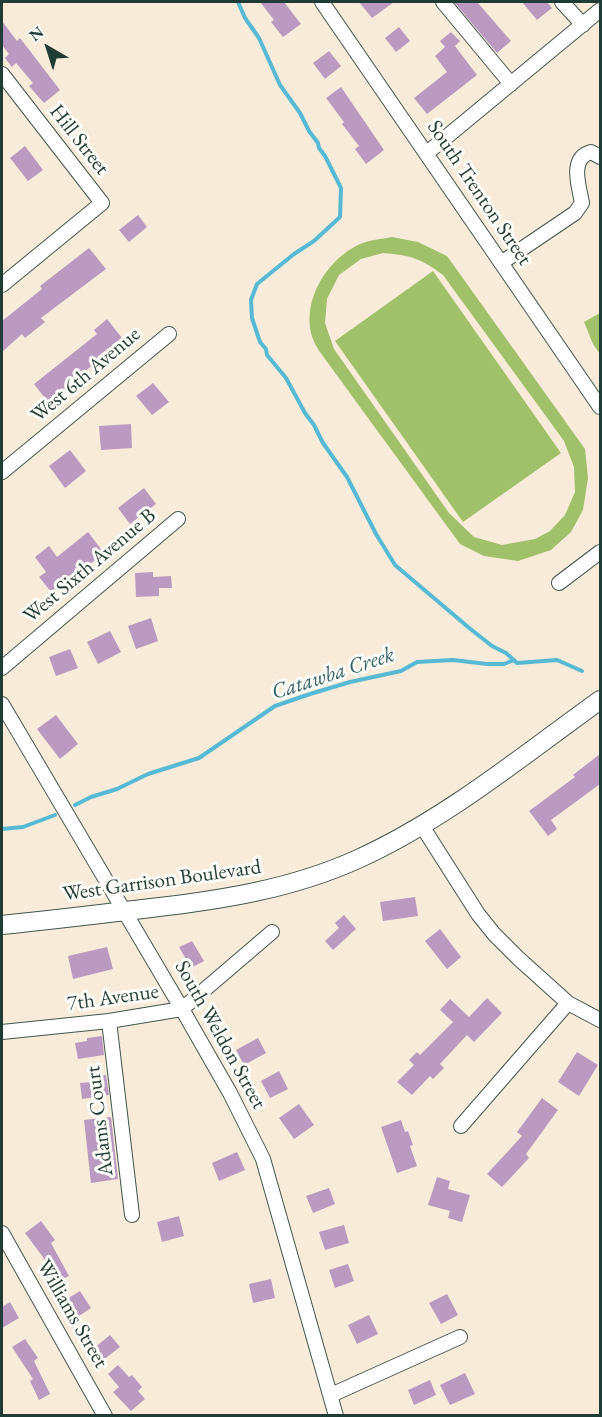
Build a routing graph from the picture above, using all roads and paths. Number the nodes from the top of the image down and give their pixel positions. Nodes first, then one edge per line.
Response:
1 (322, 2) edge
2 (443, 2) edge
3 (562, 2) edge
4 (600, 10) edge
5 (583, 25) junction
6 (2, 74) edge
7 (511, 84) junction
8 (427, 153) junction
9 (600, 157) edge
10 (501, 263) junction
11 (2, 285) edge
12 (169, 334) dead end
13 (600, 407) edge
14 (2, 472) edge
15 (178, 519) dead end
16 (600, 552) edge
17 (559, 583) dead end
18 (2, 668) edge
19 (600, 700) edge
20 (2, 704) edge
21 (7, 725) edge
22 (422, 826) junction
23 (126, 911) junction
24 (2, 925) edge
25 (272, 932) dead end
26 (568, 1003) junction
27 (182, 1009) junction
28 (600, 1020) edge
29 (110, 1021) junction
30 (2, 1032) edge
31 (461, 1126) dead end
32 (132, 1215) dead end
33 (2, 1233) edge
34 (460, 1337) dead end
35 (331, 1395) junction
36 (105, 1416) edge
37 (336, 1416) edge

1 - 8 street, South Trenton Street
2 - 7 street
3 - 5 street
4 - 5 street
5 - 7 street
6 - 11 street, Hill Street
7 - 8 street
8 - 10 street, South Trenton Street
9 - 10 street
10 - 13 street, South Trenton Street
12 - 14 street, West 6th Avenue
15 - 18 street, West Sixth Avenue B
16 - 17 street
19 - 22 main road, West Garrison Boulevard
20 - 21 street, South Weldon Street
21 - 23 street, South Weldon Street
22 - 23 main road, West Garrison Boulevard
22 - 26 street
23 - 24 main road, West Garrison Boulevard
23 - 27 street, South Weldon Street
25 - 27 street, 7th Avenue
26 - 28 street
26 - 31 street
27 - 29 street, 7th Avenue
27 - 35 street, South Weldon Street
29 - 30 street, 7th Avenue
29 - 32 street, Adams Court
33 - 36 street, Williams Street
34 - 35 street
35 - 37 street, South Weldon Street

